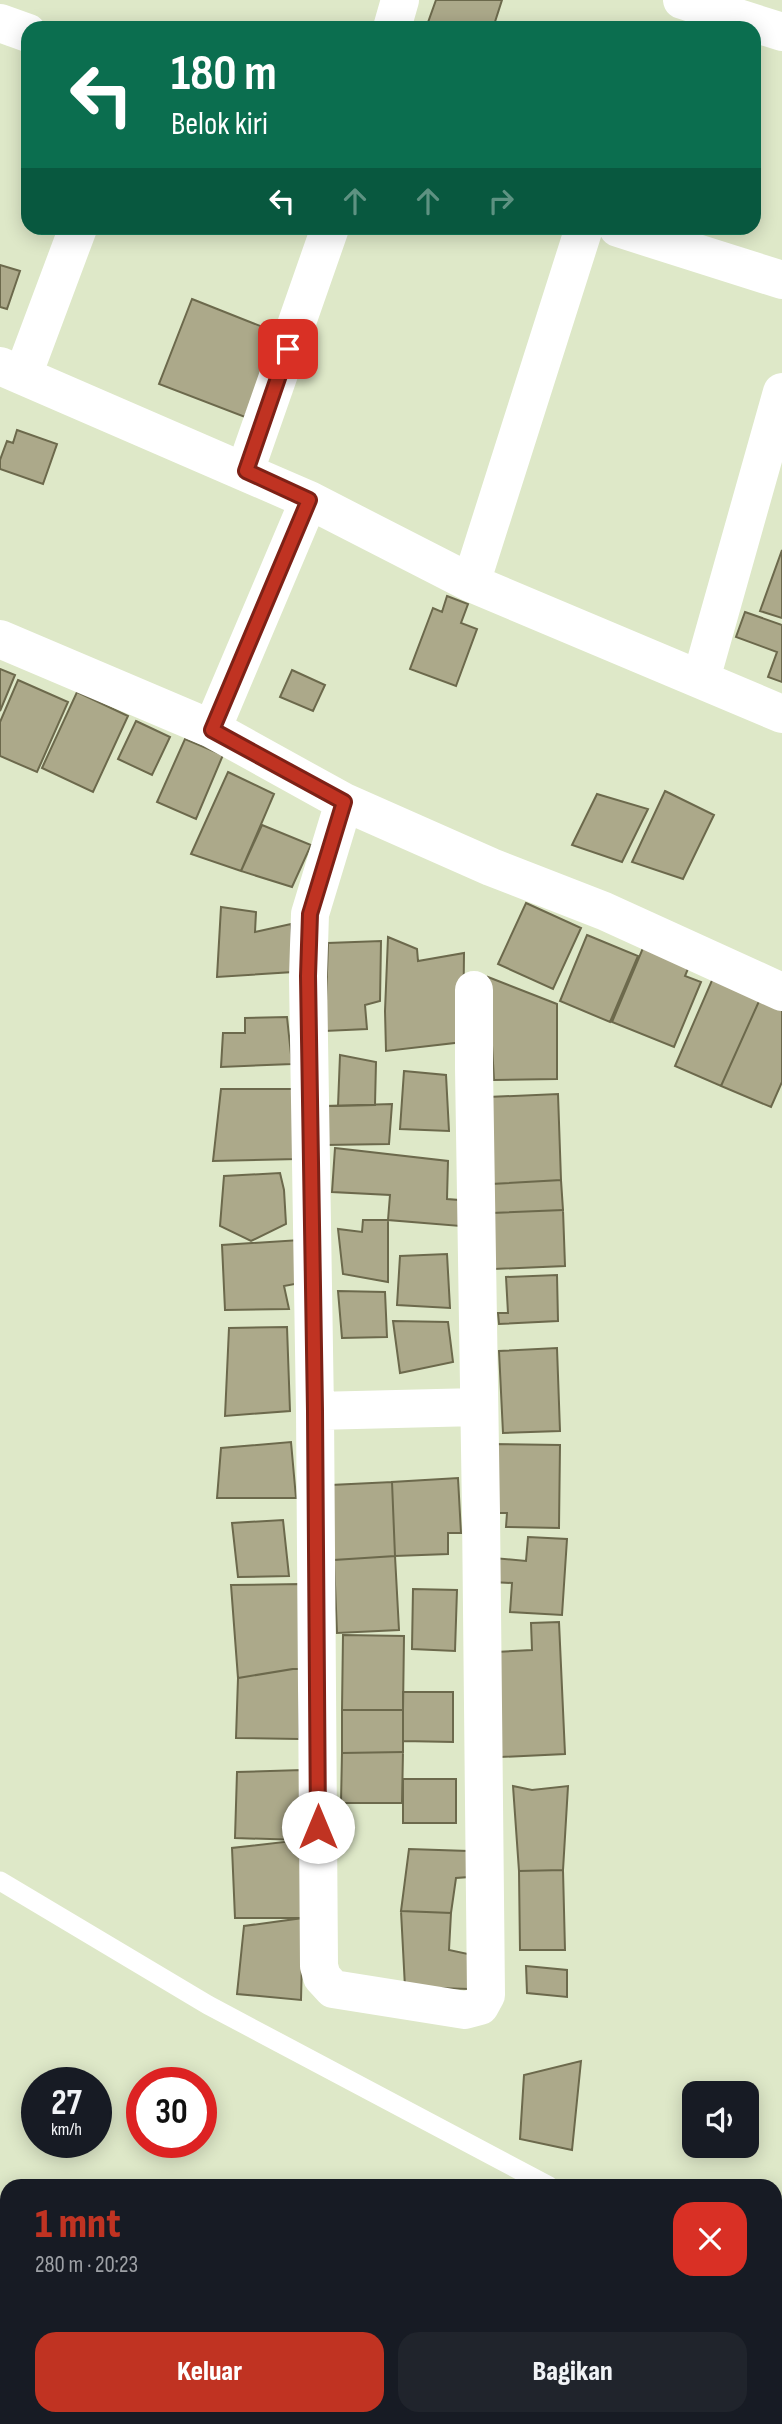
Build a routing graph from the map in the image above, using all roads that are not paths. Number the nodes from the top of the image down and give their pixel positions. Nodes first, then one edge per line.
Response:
1 (400, 0) edge
2 (682, 0) edge
3 (394, 21) edge
4 (748, 21) edge
5 (0, 23) edge
6 (761, 25) edge
7 (21, 30) edge
8 (782, 32) edge
9 (75, 235) edge
10 (328, 235) edge
11 (582, 235) edge
12 (640, 235) edge
13 (782, 280) edge
14 (11, 371) edge
15 (782, 392) edge
16 (246, 471) junction
17 (309, 500) junction
18 (471, 583) junction
19 (0, 639) edge
20 (701, 680) junction
21 (782, 714) edge
22 (212, 730) junction
23 (344, 802) junction
24 (474, 990) dead end
25 (782, 992) edge
26 (478, 1407) junction
27 (315, 1411) junction
28 (0, 1881) edge
29 (536, 2179) edge

1 - 3 street
2 - 4 street
5 - 7 street
6 - 8 street
9 - 14 street
10 - 16 street
11 - 18 street
12 - 13 street
14 - 16 street
15 - 20 street
16 - 17 street
17 - 18 street
17 - 22 street
18 - 20 street
19 - 22 street
20 - 21 street
22 - 23 street
23 - 25 street
23 - 27 street
24 - 26 street
26 - 27 street
26 - 27 street
28 - 29 lane

